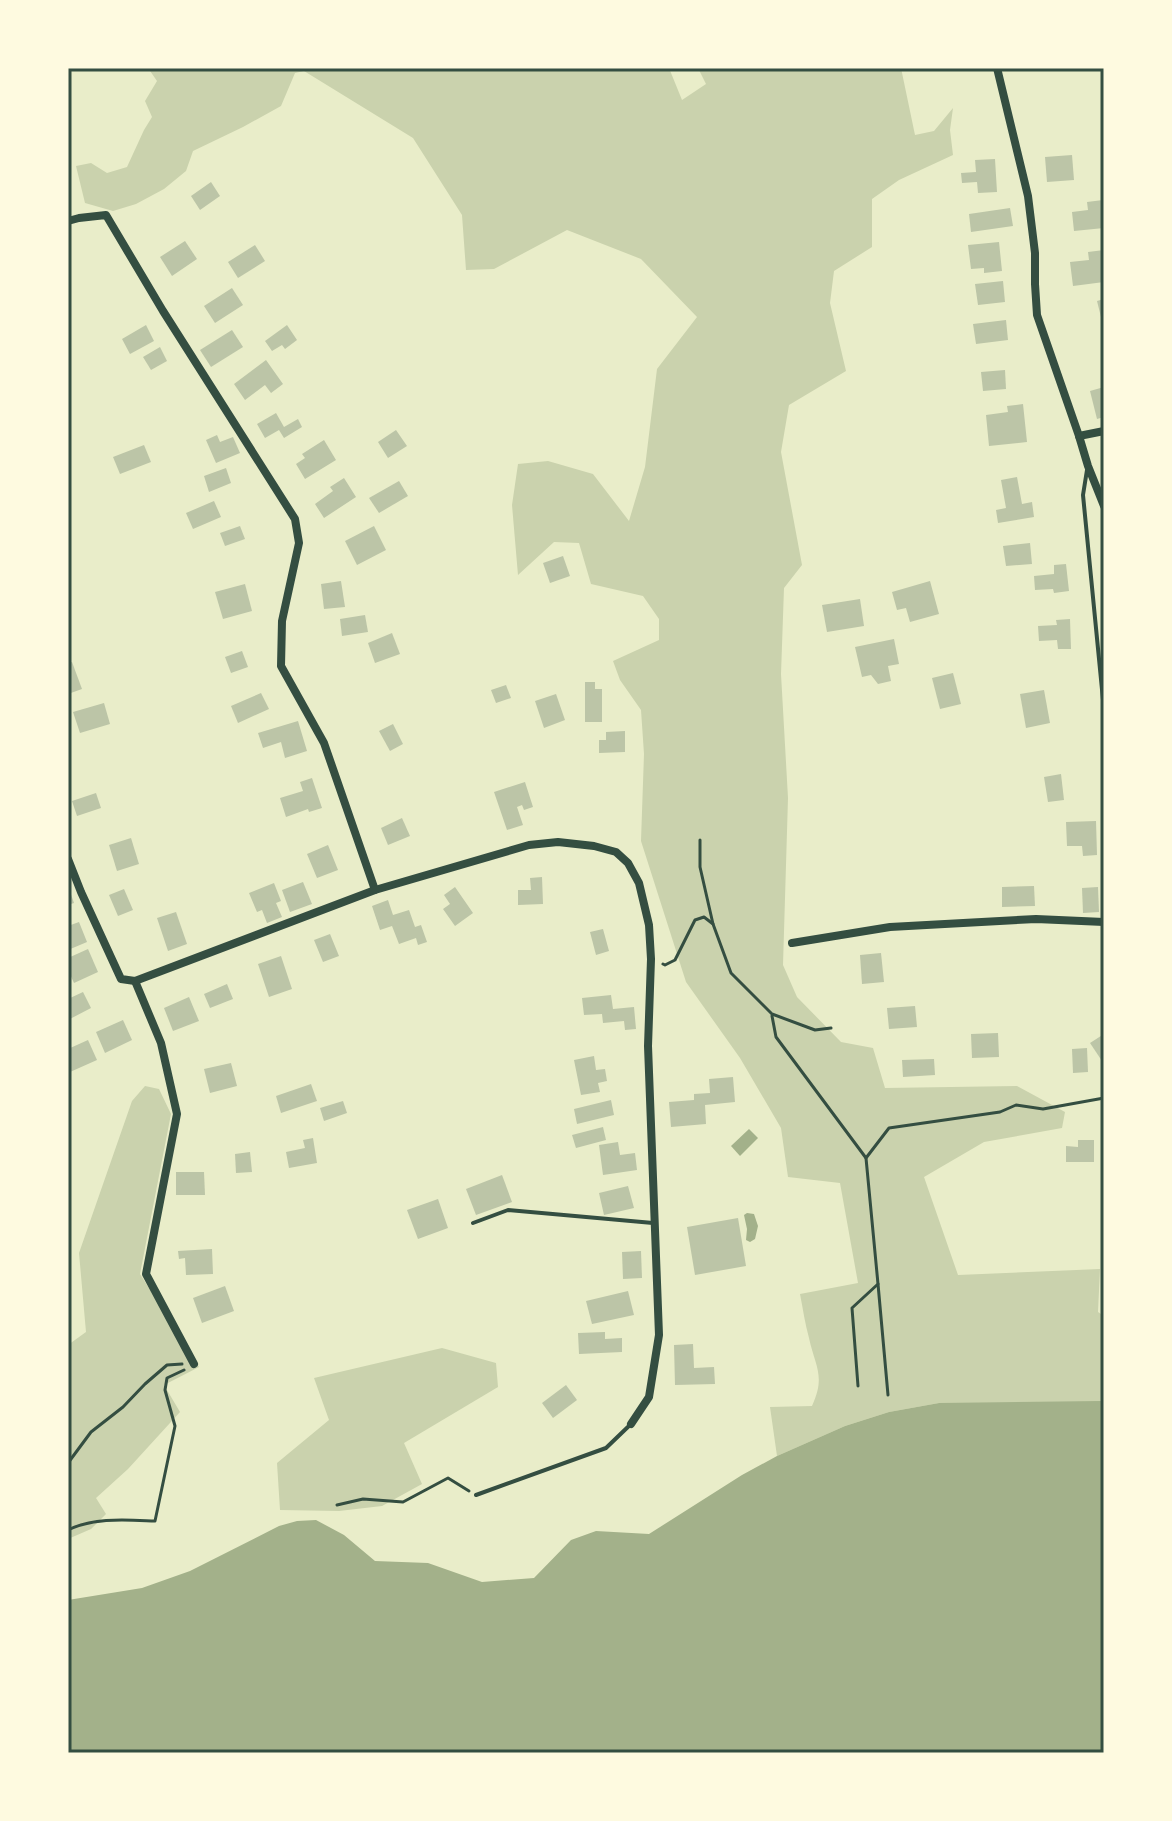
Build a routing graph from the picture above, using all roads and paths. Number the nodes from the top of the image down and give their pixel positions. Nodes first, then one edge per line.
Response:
1 (997, 68) edge
2 (68, 221) edge
3 (1104, 431) edge
4 (1079, 436) junction
5 (1088, 466) junction
6 (1104, 506) edge
7 (1104, 710) edge
8 (700, 840) dead end
9 (68, 859) edge
10 (375, 890) junction
11 (1104, 922) edge
12 (713, 924) junction
13 (792, 943) dead end
14 (651, 959) junction
15 (135, 981) junction
16 (772, 1014) junction
17 (831, 1028) dead end
18 (1104, 1098) edge
19 (866, 1158) junction
20 (473, 1223) dead end
21 (655, 1223) junction
22 (878, 1284) junction
23 (194, 1364) joint
24 (167, 1365) dead end
25 (858, 1386) dead end
26 (888, 1395) dead end
27 (631, 1424) joint
28 (68, 1463) edge
29 (476, 1495) joint
30 (337, 1505) dead end
31 (68, 1530) edge

1 - 4 street
2 - 10 street
3 - 4 street
4 - 5 street
5 - 6 street
5 - 7 lane
8 - 12 path
9 - 15 street
10 - 14 street
10 - 15 street
11 - 13 street
12 - 14 path
12 - 16 path
14 - 21 street
15 - 23 street
16 - 17 path
16 - 19 path
18 - 19 path
19 - 22 path
20 - 21 lane
21 - 27 street
22 - 25 path
22 - 26 path
23 - 31 path
24 - 28 path
27 - 29 lane
29 - 30 path

